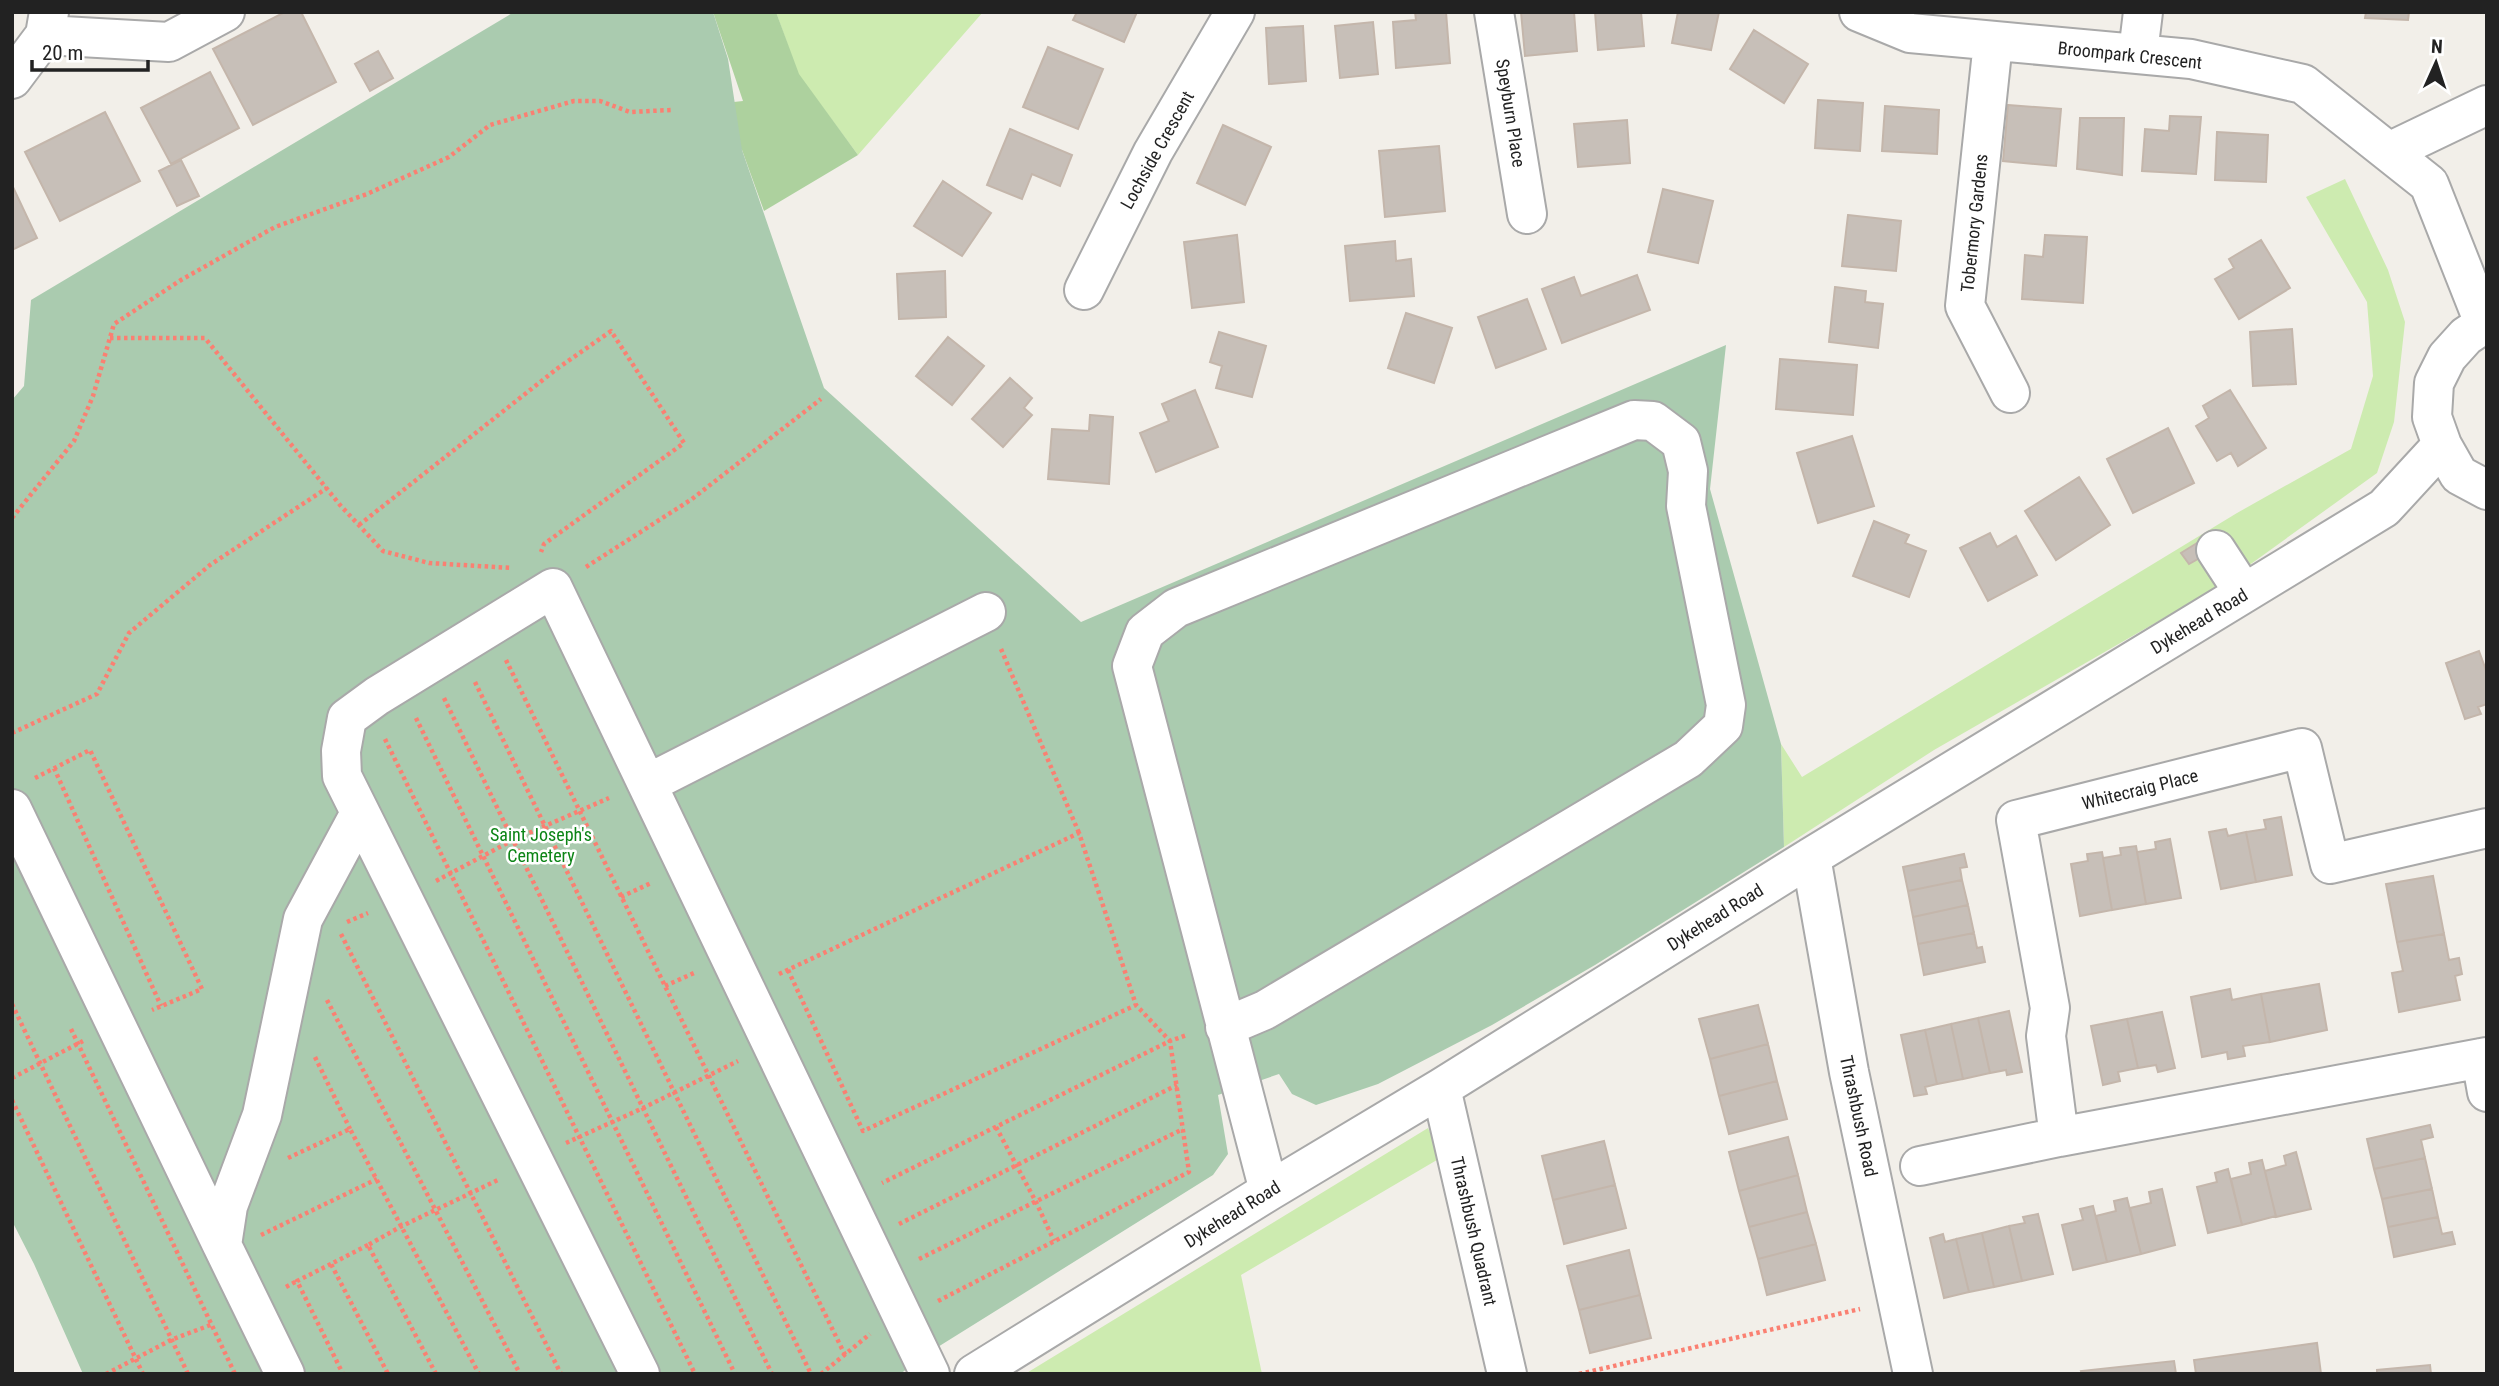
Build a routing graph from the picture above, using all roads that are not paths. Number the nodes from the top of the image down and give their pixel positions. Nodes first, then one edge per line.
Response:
1 (225, 12) edge
2 (1235, 12) edge
3 (1494, 12) edge
4 (1859, 12) edge
5 (2143, 12) edge
6 (47, 24) edge
7 (1993, 42) junction
8 (2138, 53) junction
9 (12, 79) edge
10 (2487, 105) edge
11 (2389, 152) junction
12 (1527, 214) dead end
13 (1084, 290) dead end
14 (2486, 322) edge
15 (2010, 393) dead end
16 (2442, 445) junction
17 (2487, 490) edge
18 (2216, 550) dead end
19 (2244, 593) junction
20 (986, 612) road end
21 (647, 784) junction
22 (23, 794) edge
23 (360, 813) junction
24 (2487, 828) edge
25 (1811, 857) junction
26 (1225, 1027) junction
27 (2485, 1069) edge
28 (1441, 1088) junction
29 (2059, 1137) junction
30 (1920, 1166) dead end
31 (1269, 1191) junction
32 (224, 1249) junction
33 (285, 1374) edge
34 (640, 1374) edge
35 (930, 1374) edge
36 (974, 1374) edge
37 (1507, 1374) edge
38 (1913, 1374) edge

1 - 6 street
2 - 13 street, Lochside Crescent
3 - 12 street, Speyburn Place
4 - 7 street, Broompark Crescent
5 - 8 street
6 - 9 street
7 - 8 street, Broompark Crescent
7 - 15 street, Tobermory Gardens
8 - 11 street, Broompark Crescent
10 - 11 street
11 - 14 street, Broompark Crescent
14 - 16 street
16 - 17 street
16 - 19 street, Dykehead Road
18 - 19 street
19 - 25 street, Dykehead Road
20 - 21 street
21 - 23 street
21 - 35 street
22 - 32 street
23 - 32 street
23 - 34 street
24 - 29 street, Whitecraig Place
25 - 28 street, Dykehead Road
25 - 38 street, Thrashbush Road
26 - 26 street
26 - 31 street
27 - 29 street
28 - 31 street, Dykehead Road
28 - 37 street, Thrashbush Quadrant
29 - 30 street
31 - 36 street, Dykehead Road
32 - 33 street

